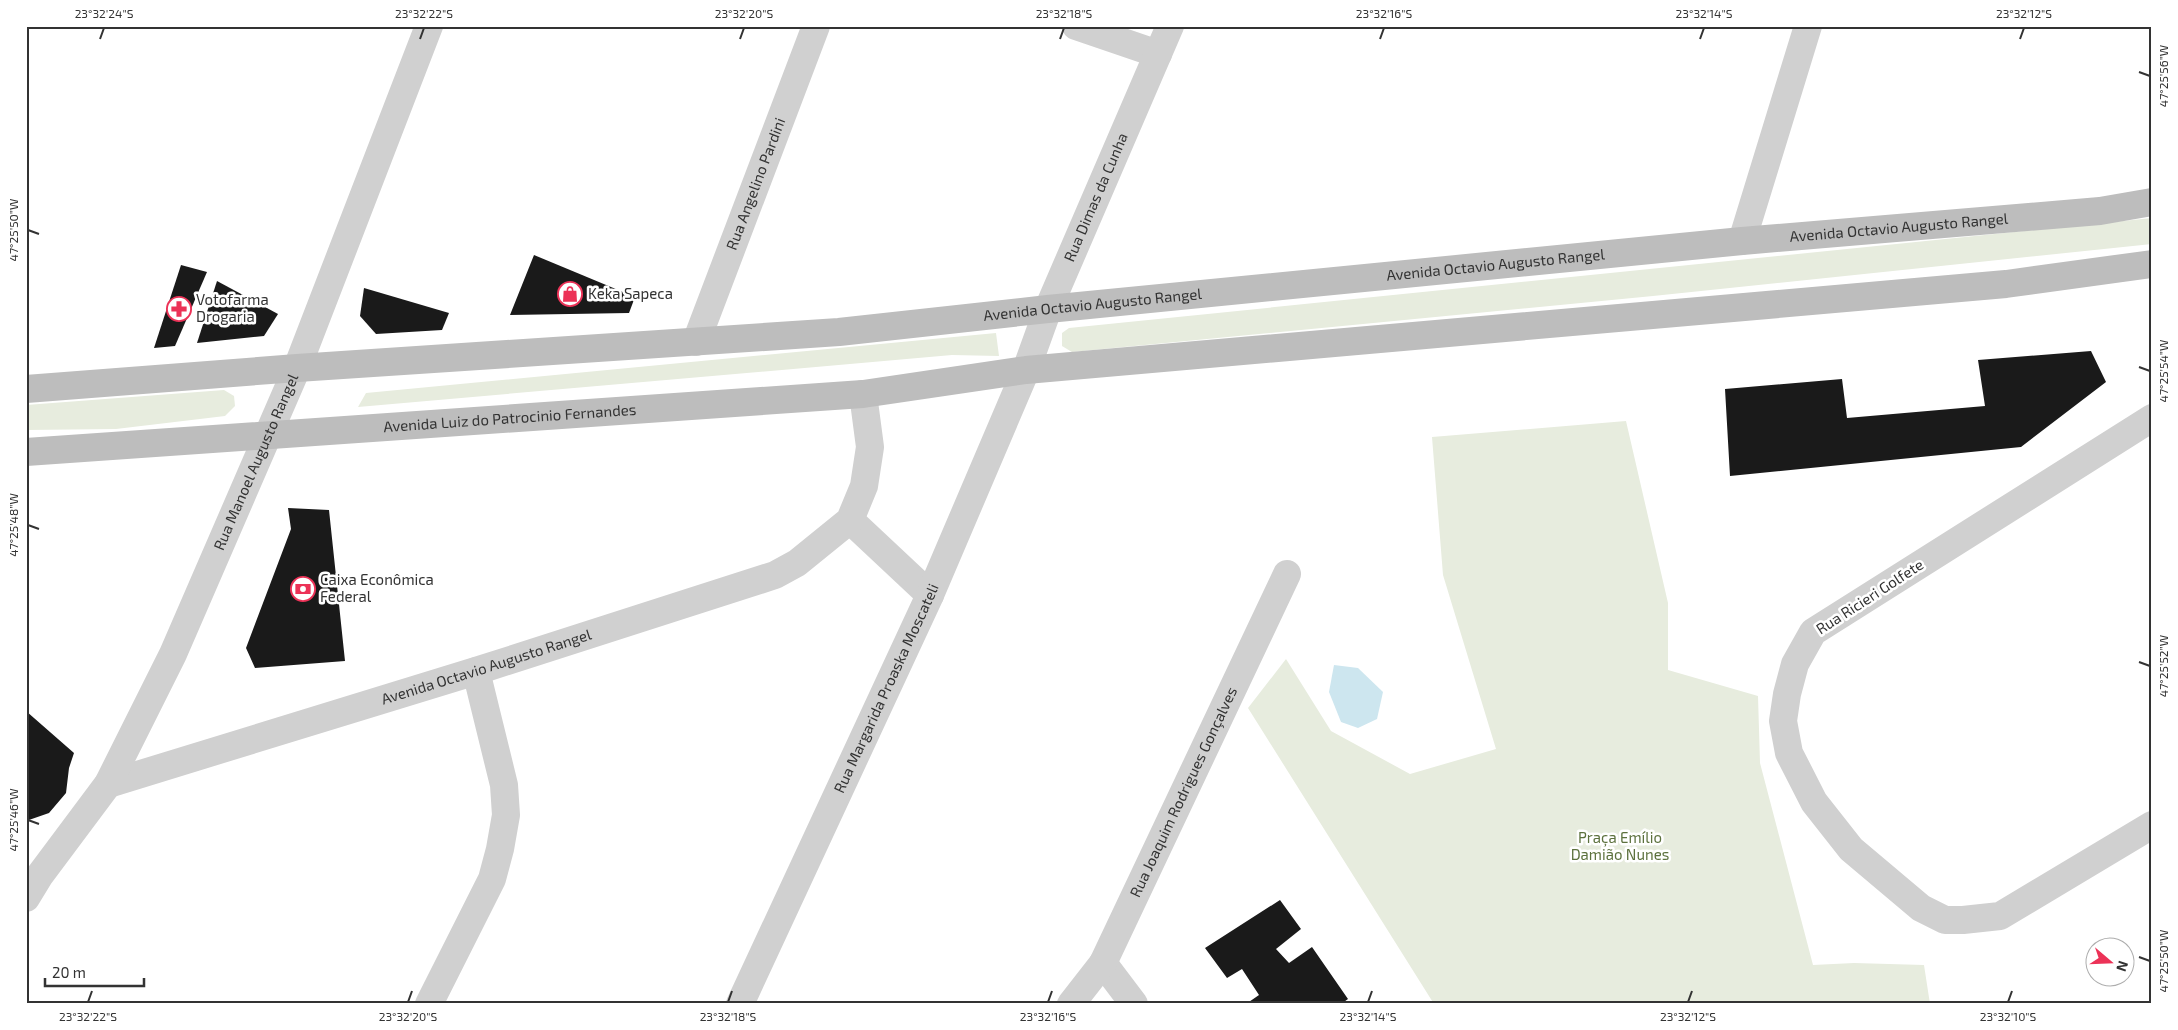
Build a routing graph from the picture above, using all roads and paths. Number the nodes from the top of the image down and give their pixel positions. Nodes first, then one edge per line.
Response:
1 (429, 26) edge
2 (816, 26) edge
3 (1076, 26) edge
4 (1170, 26) edge
5 (1808, 26) edge
6 (1158, 54) junction
7 (2152, 202) edge
8 (1742, 241) junction
9 (2152, 264) edge
10 (1048, 309) junction
11 (696, 342) junction
12 (297, 368) junction
13 (1026, 370) junction
14 (26, 389) edge
15 (863, 394) junction
16 (2152, 418) edge
17 (270, 434) junction
18 (26, 452) edge
19 (850, 520) junction
20 (1287, 574) dead end
21 (930, 594) junction
22 (476, 671) junction
23 (108, 784) junction
24 (2152, 825) edge
25 (31, 879) edge
26 (1103, 963) junction
27 (429, 1004) edge
28 (740, 1004) edge
29 (1071, 1004) edge
30 (1134, 1004) edge

1 - 12 street, Rua Manoel Augusto Rangel
2 - 11 street, Rua Angelino Pardini
3 - 6 street
4 - 6 street, Rua Dimas da Cunha
5 - 8 street
6 - 10 street, Rua Dimas da Cunha
7 - 8 main road, Avenida Octavio Augusto Rangel
8 - 10 main road, Avenida Octavio Augusto Rangel
9 - 13 main road
10 - 11 main road, Avenida Octavio Augusto Rangel
10 - 13 street, Rua Dimas da Cunha
11 - 12 main road
12 - 14 main road
12 - 17 street, Rua Manoel Augusto Rangel
13 - 15 main road
13 - 21 street, Rua Margarida Proaska Moscateli
15 - 17 main road, Avenida Luiz do Patrocinio Fernandes
15 - 19 street
16 - 24 street, Rua Ricieri Golfete
17 - 18 main road, Avenida Luiz do Patrocinio Fernandes
17 - 23 street, Rua Manoel Augusto Rangel
19 - 21 street
19 - 22 street, Avenida Octavio Augusto Rangel
20 - 26 street, Rua Joaquim Rodrigues Gonçalves
21 - 28 street, Rua Margarida Proaska Moscateli
22 - 23 street, Avenida Octavio Augusto Rangel
22 - 27 street
23 - 25 street, Rua Manoel Augusto Rangel
26 - 29 street, Rua Joaquim Rodrigues Gonçalves
26 - 30 street

